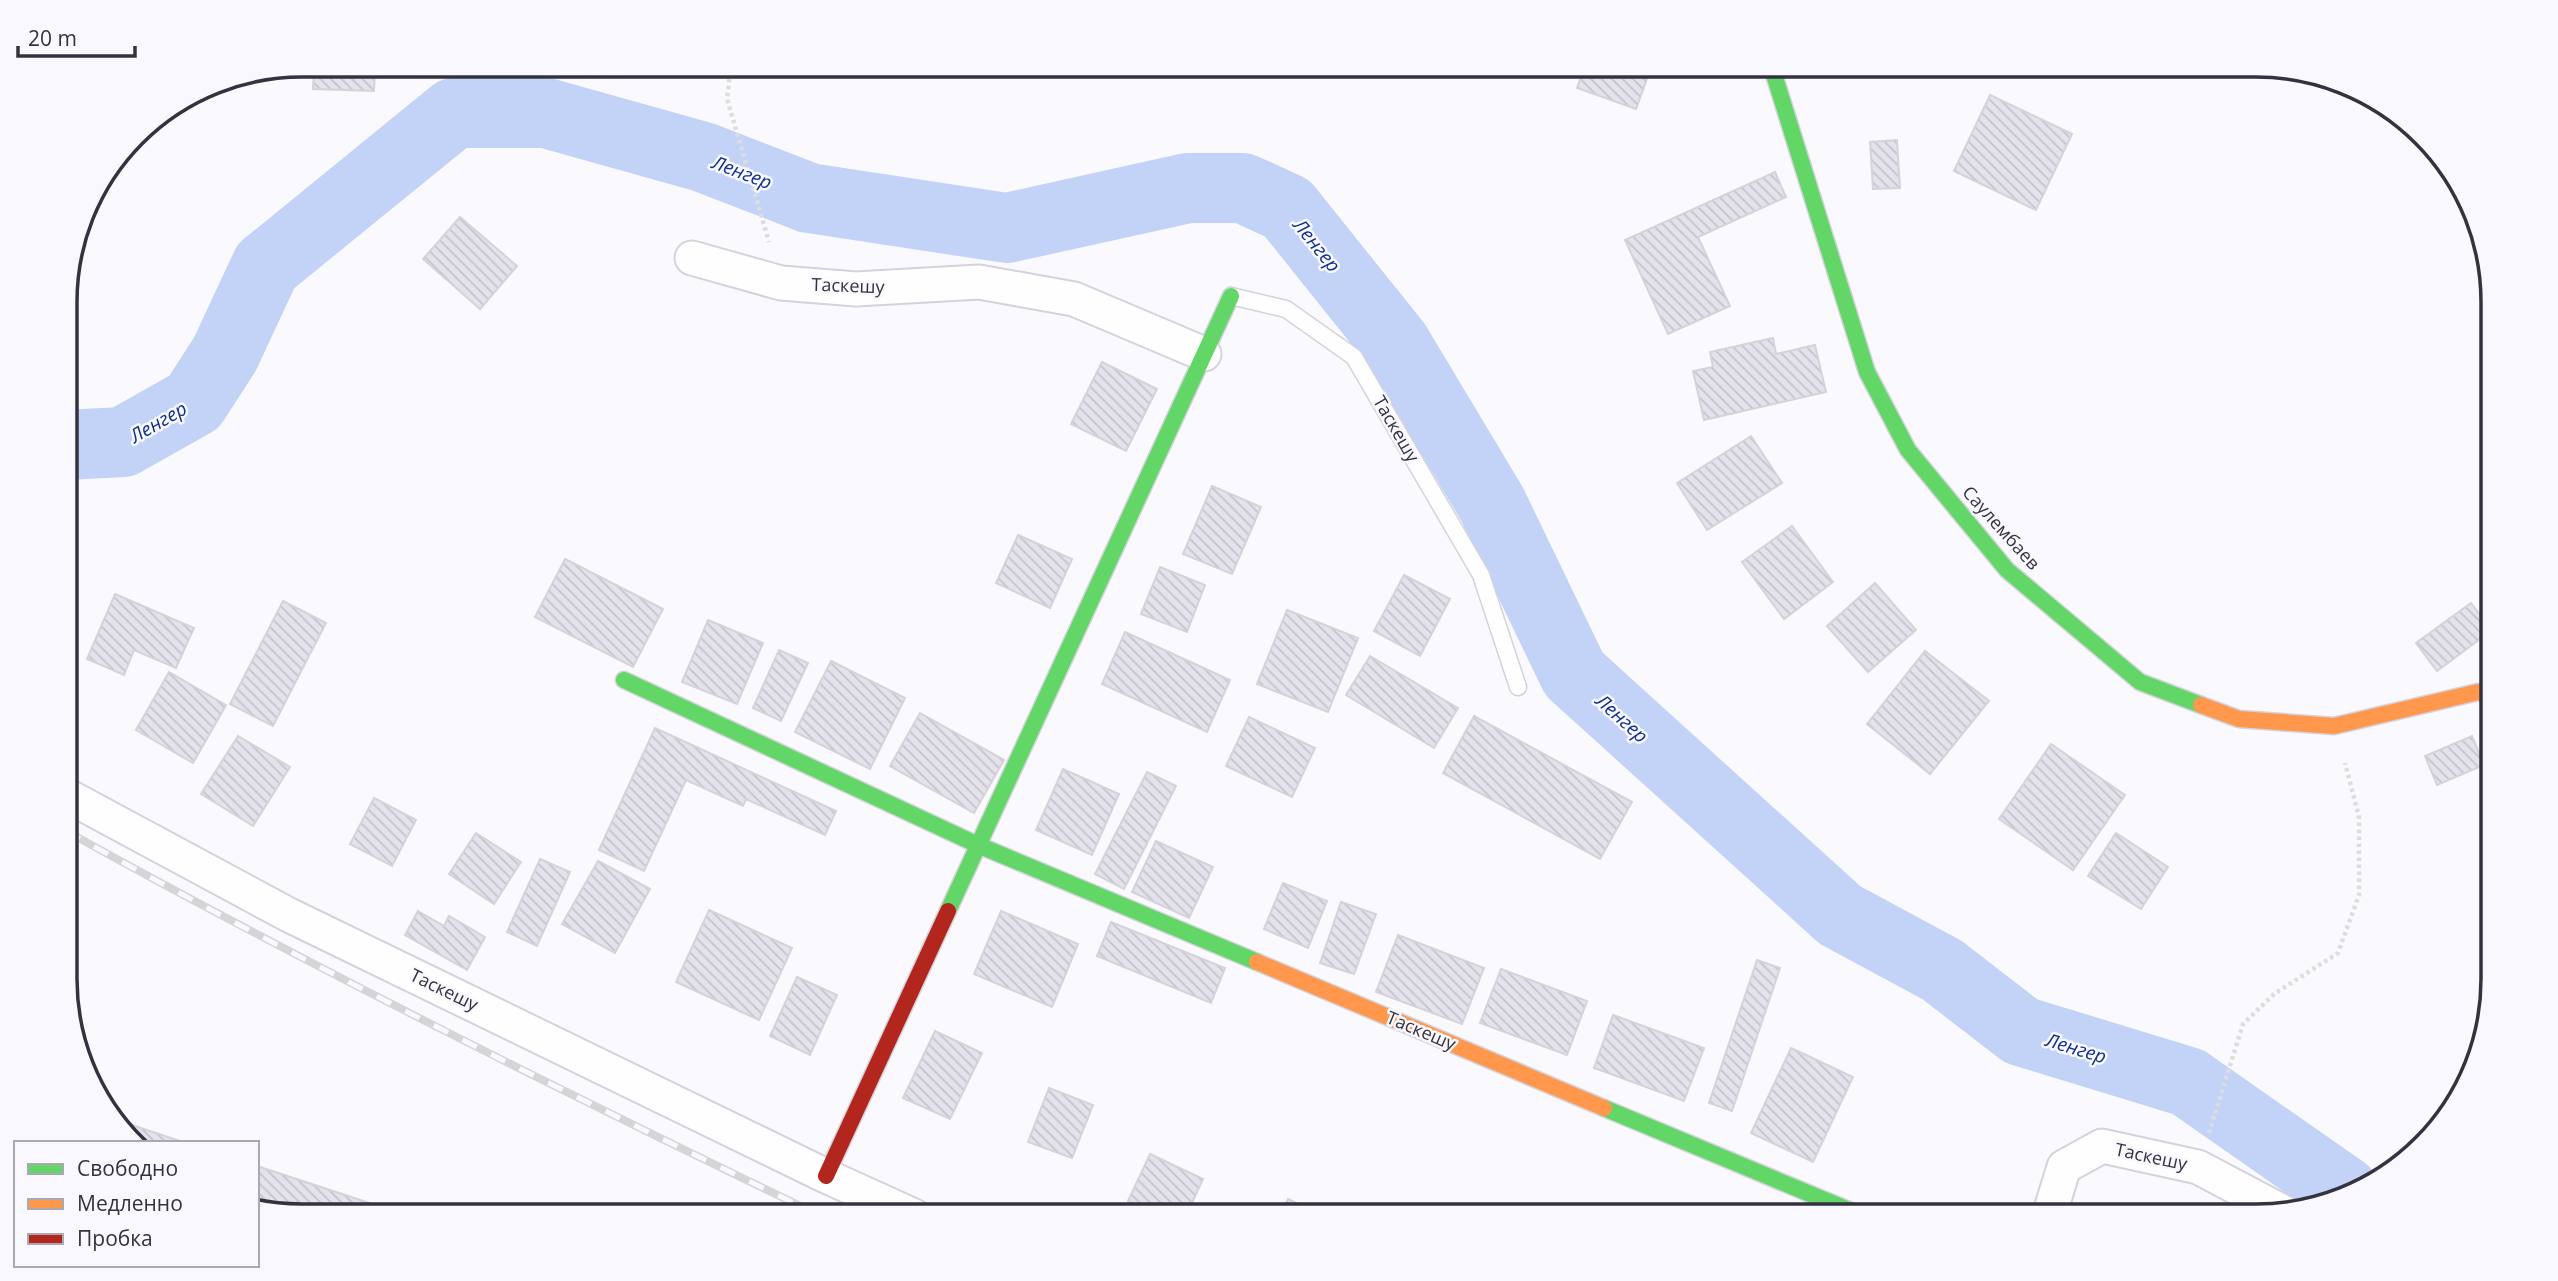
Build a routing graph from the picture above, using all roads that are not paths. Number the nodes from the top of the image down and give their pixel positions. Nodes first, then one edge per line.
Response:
1 (1775, 77) edge
2 (692, 258) dead end
3 (1231, 296) joint
4 (1204, 354) junction
5 (624, 680) dead end
6 (1518, 687) dead end
7 (2481, 693) edge
8 (77, 801) edge
9 (978, 845) junction
10 (826, 1176) junction
11 (888, 1204) edge
12 (1834, 1204) edge
13 (2053, 1204) edge
14 (2268, 1204) edge

1 - 7 street, Саулембаев
2 - 4 street, Таскешу
3 - 4 street, Таскешу
3 - 6 lane, Таскешу
4 - 9 street, Таскешу
5 - 9 street, Таскешу
8 - 10 street, Таскешу
9 - 10 street, Таскешу
9 - 12 street, Таскешу
10 - 11 street, Таскешу
13 - 14 street, Таскешу

